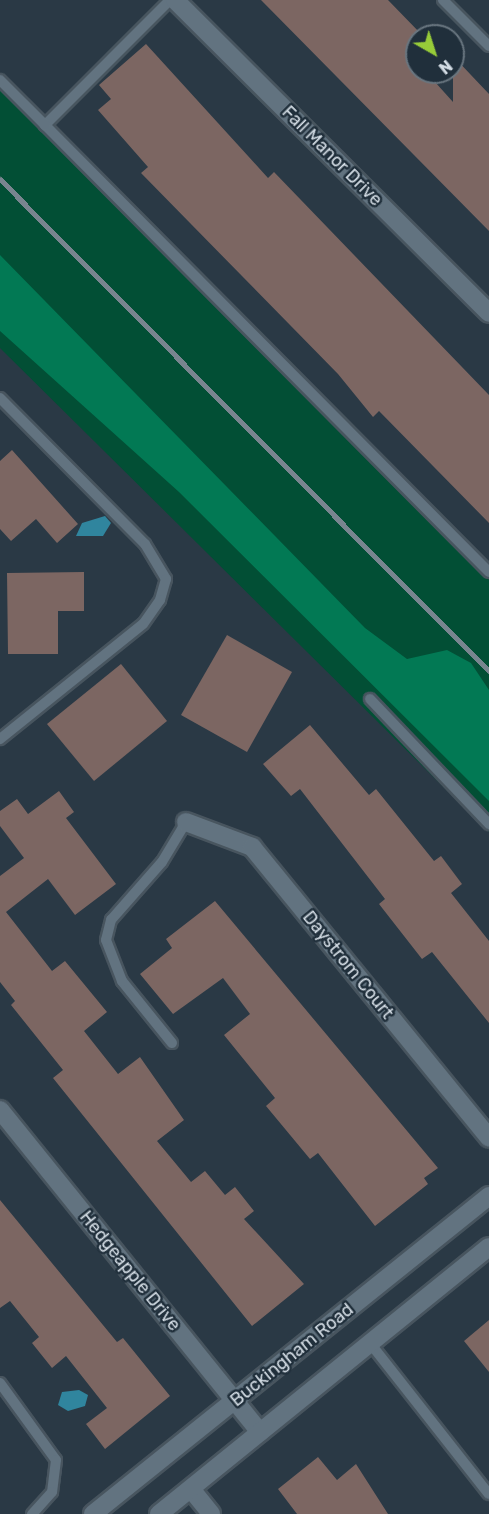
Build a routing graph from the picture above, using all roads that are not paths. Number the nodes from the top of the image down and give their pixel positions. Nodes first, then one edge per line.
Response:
1 (170, 0) edge
2 (175, 0) edge
3 (443, 0) edge
4 (489, 46) edge
5 (0, 80) edge
6 (45, 125) junction
7 (489, 313) edge
8 (0, 398) edge
9 (489, 573) edge
10 (370, 699) dead end
11 (0, 739) edge
12 (186, 822) joint
13 (489, 824) edge
14 (172, 1043) dead end
15 (0, 1110) edge
16 (489, 1138) edge
17 (489, 1196) edge
18 (489, 1247) edge
19 (370, 1343) junction
20 (0, 1383) edge
21 (236, 1401) junction
22 (260, 1432) junction
23 (192, 1489) junction
24 (489, 1494) edge
25 (32, 1514) edge
26 (93, 1514) edge
27 (159, 1514) edge
28 (211, 1514) edge

1 - 6 lane
2 - 7 street, Fall Manor Drive
3 - 4 lane
5 - 6 lane
6 - 9 lane
8 - 11 lane
10 - 13 lane
12 - 14 lane
12 - 16 street, Daystrom Court
15 - 21 street, Hedgeapple Drive
17 - 21 street, Buckingham Road
18 - 19 street
19 - 22 street
19 - 24 lane
20 - 25 lane
21 - 22 street, Hedgeapple Drive
21 - 26 street, Buckingham Road
22 - 23 street
23 - 27 street
23 - 28 street

